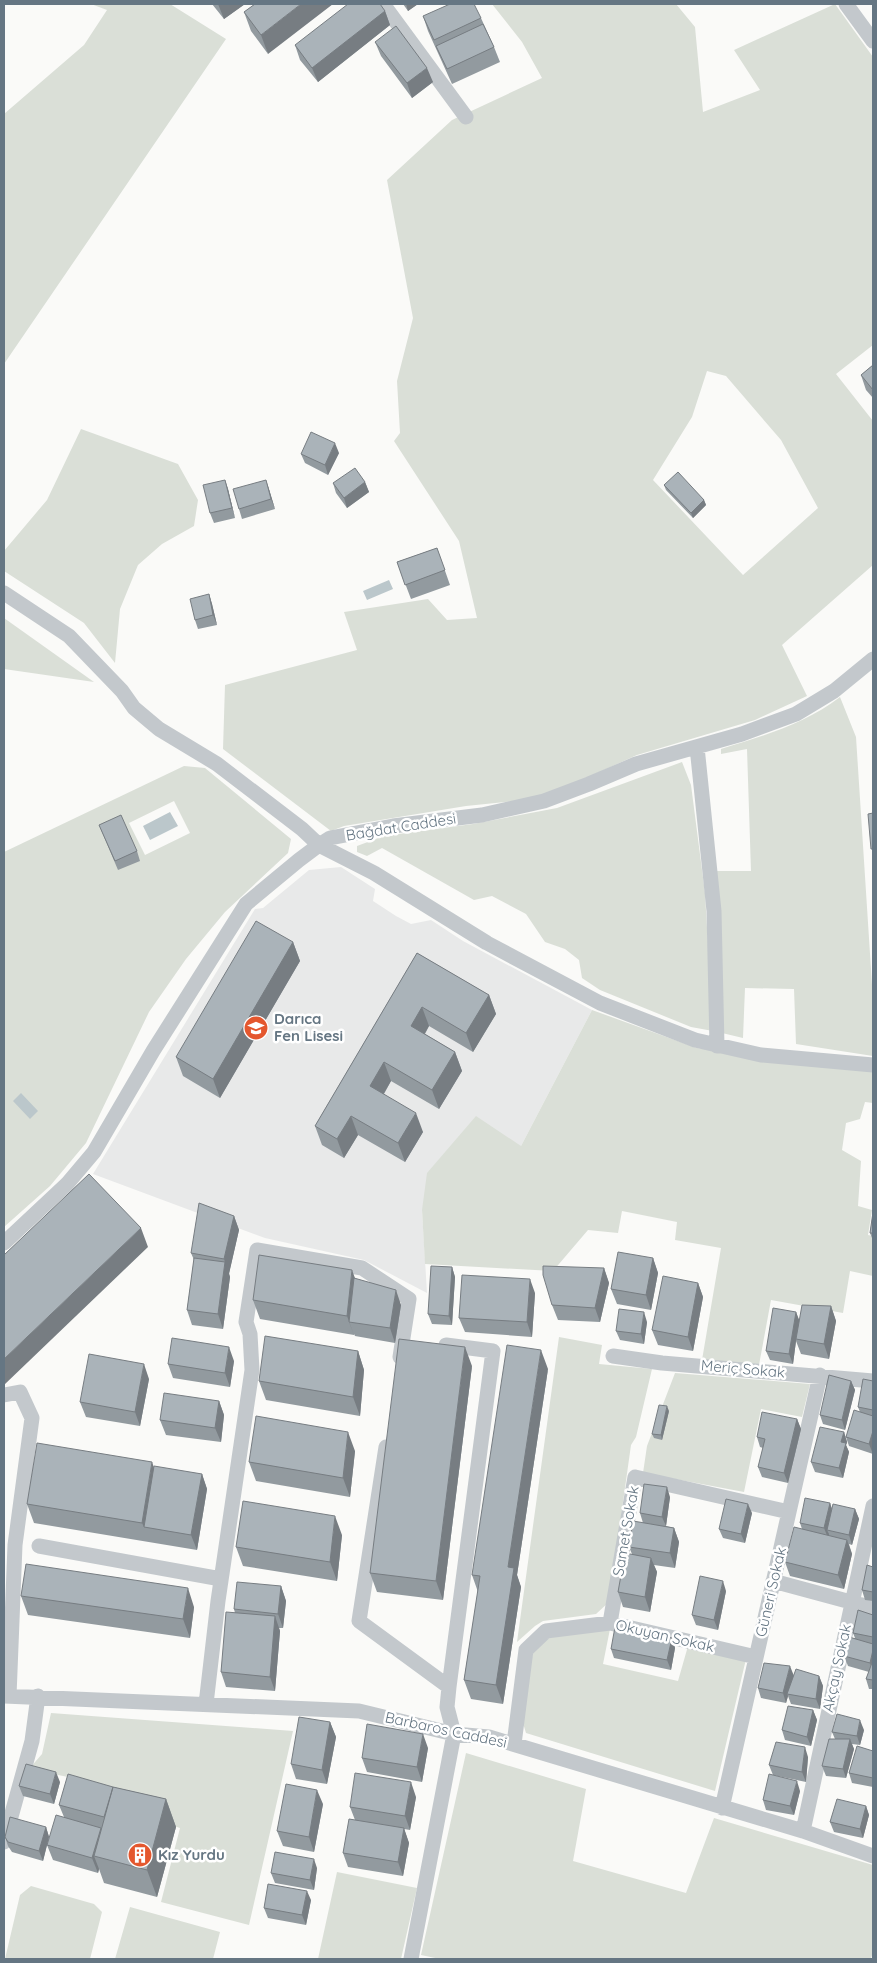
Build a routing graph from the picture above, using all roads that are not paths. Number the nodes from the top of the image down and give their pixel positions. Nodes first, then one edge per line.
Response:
1 (383, 4) edge
2 (846, 4) edge
3 (873, 41) edge
4 (466, 117) dead end
5 (4, 593) edge
6 (873, 660) edge
7 (697, 747) junction
8 (319, 845) junction
9 (717, 1046) junction
10 (873, 1065) edge
11 (4, 1243) edge
12 (402, 1340) junction
13 (612, 1356) dead end
14 (397, 1374) edge
15 (820, 1376) junction
16 (873, 1382) edge
17 (4, 1395) edge
18 (388, 1437) edge
19 (873, 1506) edge
20 (789, 1512) junction
21 (39, 1546) dead end
22 (221, 1579) junction
23 (773, 1580) junction
24 (851, 1602) junction
25 (873, 1608) edge
26 (610, 1623) junction
27 (756, 1657) junction
28 (449, 1687) junction
29 (6, 1696) edge
30 (38, 1696) junction
31 (206, 1704) junction
32 (454, 1734) junction
33 (514, 1744) junction
34 (722, 1808) junction
35 (803, 1831) junction
36 (4, 1842) edge
37 (873, 1856) edge
38 (411, 1959) edge

1 - 4 street
2 - 3 street
5 - 8 street
6 - 7 street, Bağdat Caddesi
7 - 8 street, Bağdat Caddesi
7 - 9 street
8 - 9 street
8 - 11 street, Bağdat Caddesi
9 - 10 street
12 - 14 street
12 - 22 street
12 - 28 street
13 - 15 street, Meriç Sokak
15 - 16 street, Meriç Sokak
15 - 20 street, Güneri Sokak
17 - 29 street
18 - 28 street
19 - 24 street, Akçay Sokak
20 - 23 street, Güneri Sokak
20 - 26 street, Samet Sokak
21 - 22 street
22 - 31 street
23 - 24 street
23 - 27 street, Güneri Sokak
24 - 25 street
24 - 35 street, Akçay Sokak
26 - 27 street, Okuyan Sokak
26 - 33 street, Okuyan Sokak
27 - 34 street, Güneri Sokak
28 - 32 street
29 - 30 street, Barbaros Caddesi
30 - 31 street, Barbaros Caddesi
30 - 36 street
31 - 32 street, Barbaros Caddesi
32 - 33 street, Barbaros Caddesi
32 - 38 street
33 - 34 street, Barbaros Caddesi
34 - 35 street, Barbaros Caddesi
35 - 37 street, Barbaros Caddesi

